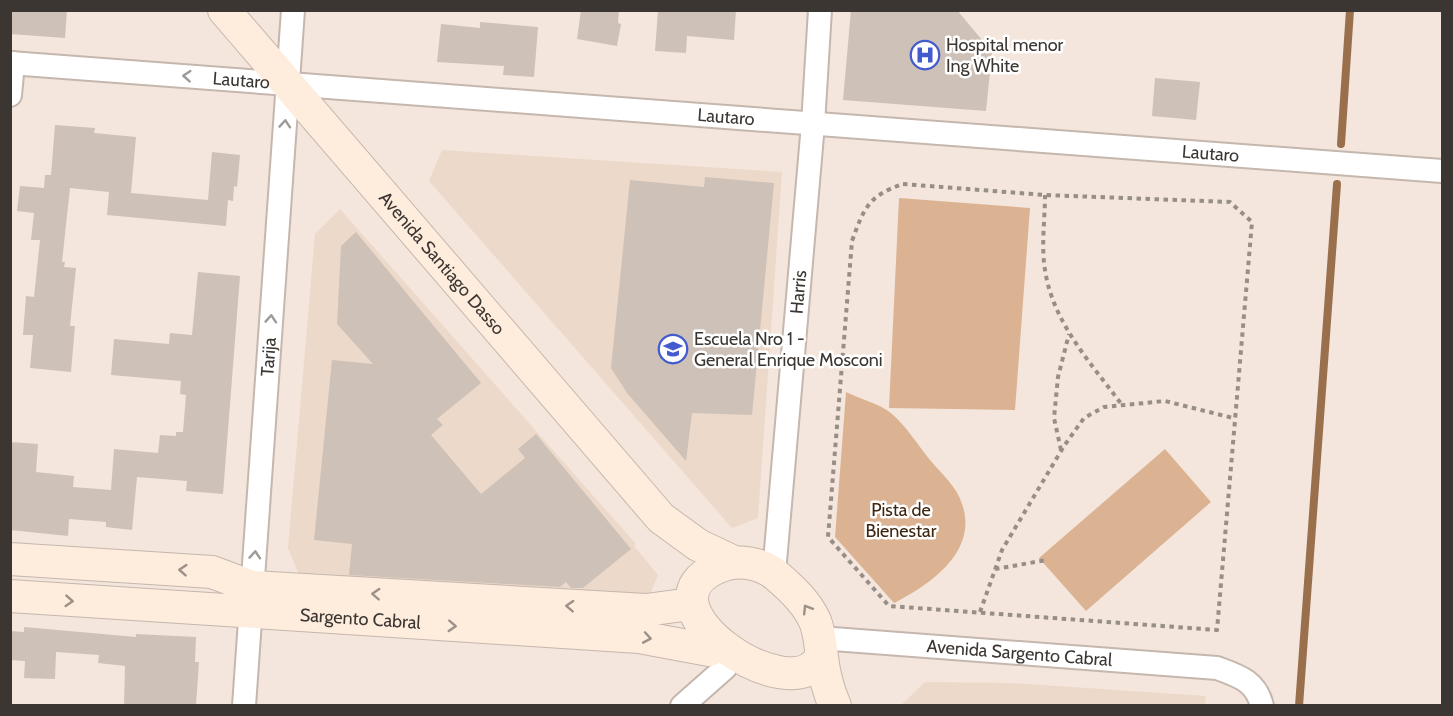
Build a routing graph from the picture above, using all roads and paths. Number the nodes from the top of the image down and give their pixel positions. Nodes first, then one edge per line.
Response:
1 (224, 10) edge
2 (293, 10) edge
3 (820, 10) edge
4 (12, 63) edge
5 (287, 84) junction
6 (10, 95) edge
7 (813, 124) junction
8 (1443, 171) edge
9 (1045, 195) junction
10 (1069, 334) junction
11 (1123, 405) junction
12 (1233, 418) junction
13 (1061, 451) junction
14 (661, 518) junction
15 (10, 559) edge
16 (1047, 560) dead end
17 (734, 562) junction
18 (995, 569) junction
19 (774, 573) junction
20 (10, 596) edge
21 (693, 597) junction
22 (252, 600) junction
23 (980, 612) junction
24 (820, 647) junction
25 (717, 659) junction
26 (244, 705) edge
27 (682, 705) edge
28 (835, 705) edge
29 (1262, 705) edge

1 - 5 street, Avenida Santiago Dasso
2 - 5 street, Tarija
3 - 7 street, Harris
5 -> 4 street, Lautaro
4 - 6 street
5 - 7 street, Lautaro
5 - 14 street, Avenida Santiago Dasso
22 -> 5 street, Tarija
7 - 8 street, Lautaro
7 - 19 street, Harris
9 - 10 path
9 - 12 path
9 - 23 path
10 - 11 path
10 - 13 path
11 - 12 path
11 - 13 path
12 - 23 path
13 - 18 path
14 - 17 street, Avenida Santiago Dasso
14 - 21 street, Avenida Santiago Dasso
22 -> 15 street, Sargento Cabral
16 - 18 path
17 - 19 street, Avenida Santiago Dasso
17 - 21 street
18 - 23 path
24 -> 19 street, Avenida Santiago Dasso
20 -> 22 street, Sargento Cabral
21 -> 22 street, Sargento Cabral
21 - 25 street, Avenida Santiago Dasso
22 -> 25 street, Sargento Cabral
22 - 26 street, Tarija
24 - 25 street, Avenida Santiago Dasso
24 - 28 street, Avenida Santiago Dasso
24 - 29 street, Avenida Sargento Cabral
25 - 27 street

